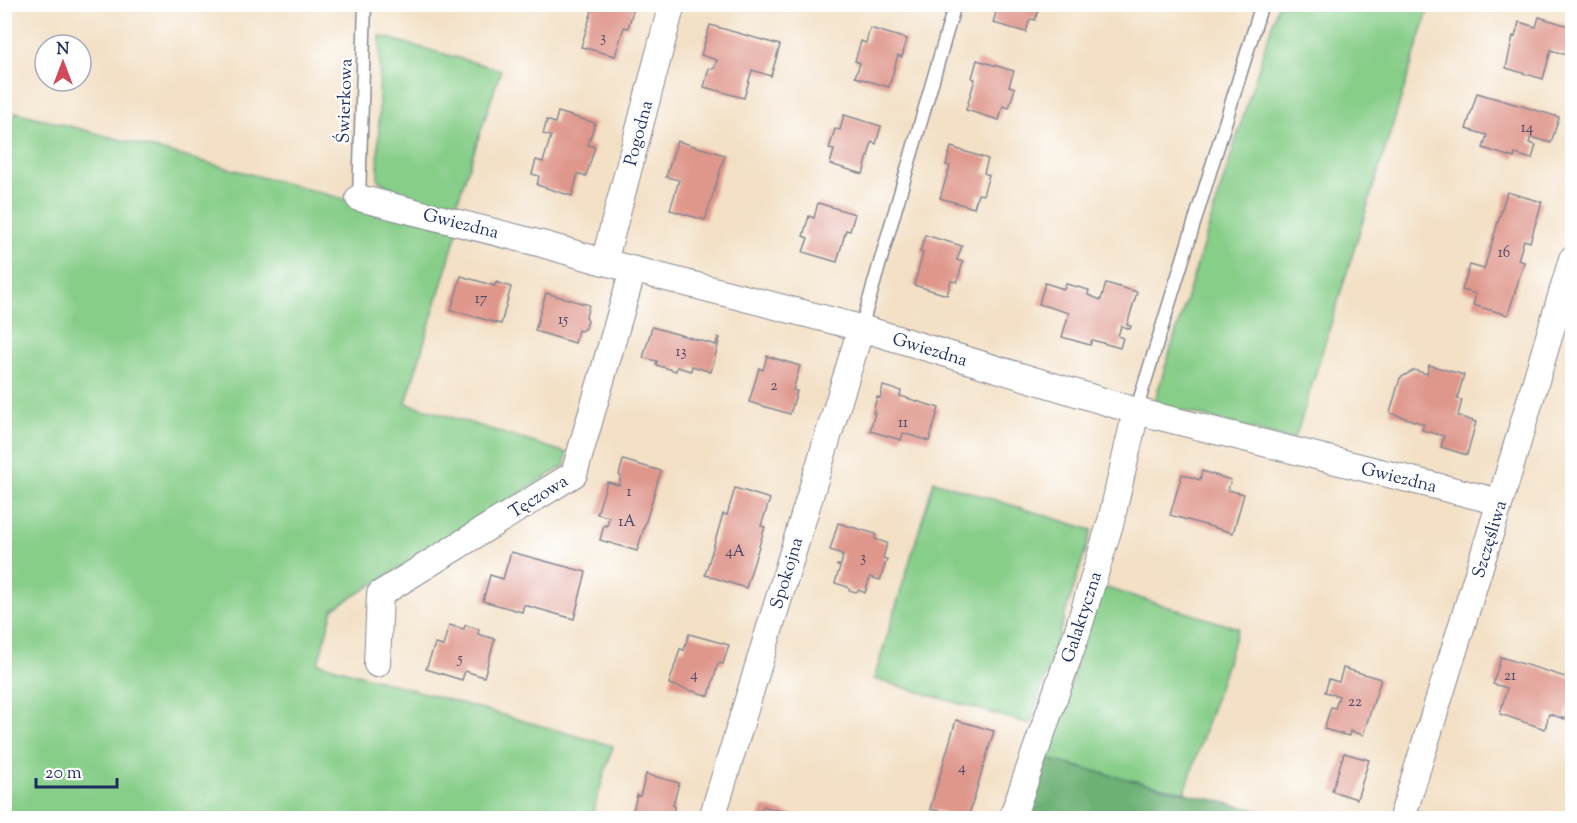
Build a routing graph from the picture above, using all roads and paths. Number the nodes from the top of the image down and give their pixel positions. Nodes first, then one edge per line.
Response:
1 (365, 4) edge
2 (672, 4) edge
3 (955, 4) edge
4 (1262, 4) edge
5 (359, 198) joint
6 (1572, 259) edge
7 (604, 262) junction
8 (633, 270) junction
9 (861, 328) junction
10 (1136, 411) junction
11 (1500, 502) junction
12 (377, 664) dead end
13 (712, 819) edge
14 (1012, 819) edge
15 (1402, 819) edge

1 - 5 lane, Świerkowa
2 - 7 street, Pogodna
3 - 9 lane
4 - 10 lane
5 - 7 street, Gwiezdna
6 - 11 street, Szczęśliwa
7 - 8 street, Gwiezdna
8 - 9 street, Gwiezdna
8 - 12 street, Tęczowa
9 - 10 street, Gwiezdna
9 - 13 street, Spokojna
10 - 11 street, Gwiezdna
10 - 14 street, Galaktyczna
11 - 15 street, Szczęśliwa

